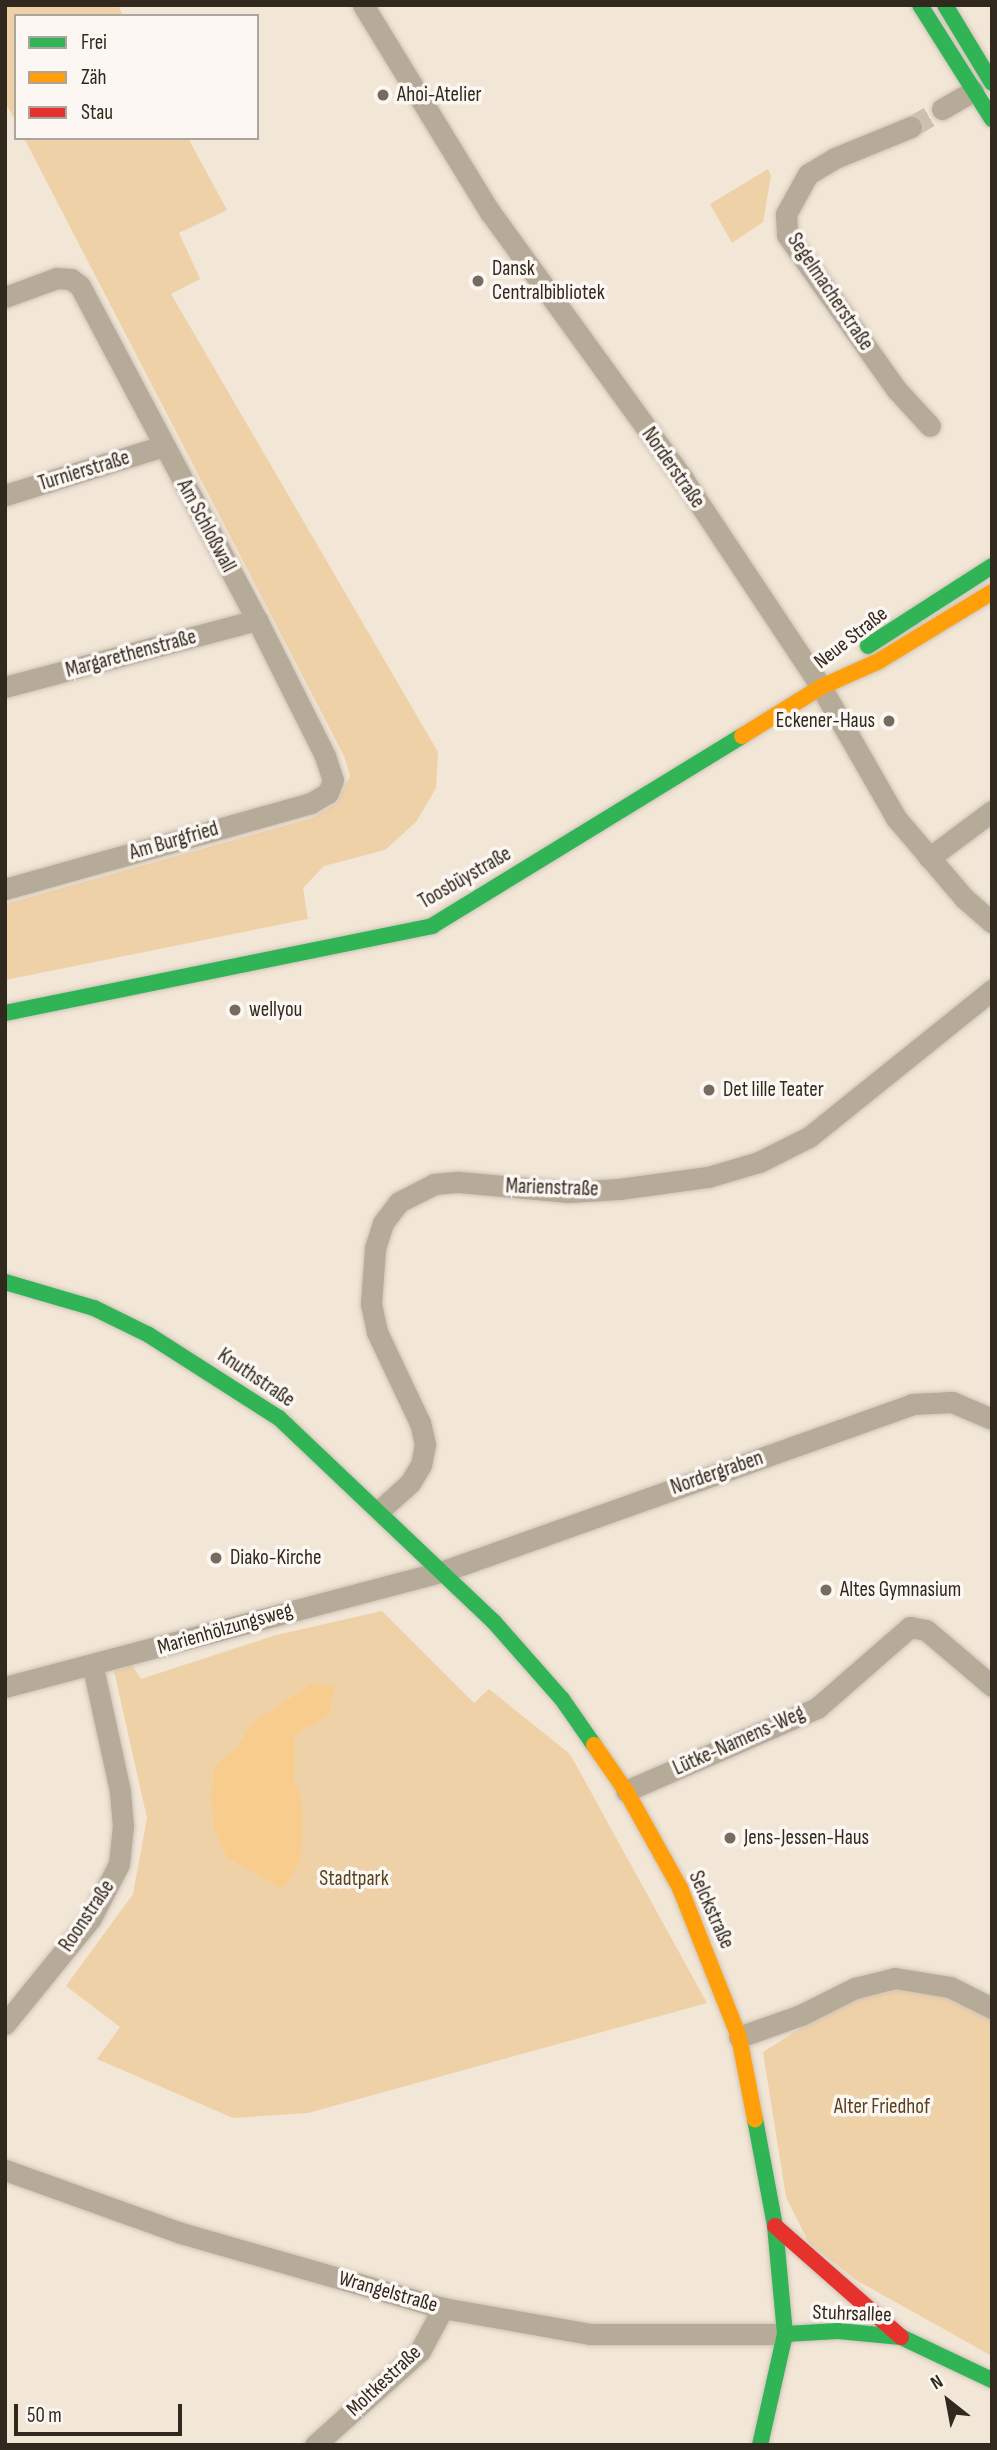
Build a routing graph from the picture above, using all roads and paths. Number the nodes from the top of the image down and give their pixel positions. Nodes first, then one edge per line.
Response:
1 (363, 5) edge
2 (920, 5) edge
3 (945, 5) edge
4 (983, 87) edge
5 (942, 109) tunnel mouth
6 (992, 118) edge
7 (911, 127) tunnel mouth
8 (5, 297) edge
9 (930, 426) dead end
10 (163, 446) junction
11 (5, 495) edge
12 (991, 568) edge
13 (992, 592) edge
14 (257, 620) junction
15 (5, 687) edge
16 (821, 687) junction
17 (333, 780) joint
18 (992, 811) edge
19 (929, 858) junction
20 (5, 888) edge
21 (992, 922) edge
22 (992, 990) edge
23 (5, 1013) edge
24 (5, 1282) edge
25 (992, 1419) edge
26 (380, 1510) junction
27 (444, 1572) junction
28 (93, 1667) junction
29 (992, 1686) edge
30 (5, 1687) edge
31 (626, 1791) junction
32 (992, 2008) edge
33 (5, 2024) edge
34 (739, 2037) junction
35 (5, 2170) edge
36 (775, 2226) junction
37 (443, 2308) junction
38 (785, 2334) junction
39 (901, 2337) junction
40 (992, 2380) edge
41 (315, 2445) edge
42 (760, 2445) edge

1 - 16 street, Norderstraße
2 - 4 main road
3 - 4 main road
4 - 5 street
4 - 6 main road
7 - 9 street, Segelmacherstraße
8 - 10 street, Am Schloßwall
10 - 11 street, Turnierstraße
10 - 14 street, Am Schloßwall
12 - 16 main road, Neue Straße
13 - 16 main road, Neue Straße
14 - 15 street, Margarethenstraße
14 - 17 street, Am Schloßwall
16 - 19 street, Norderstraße
16 - 23 main road, Toosbüystraße
17 - 20 street, Am Burgfried
18 - 19 street
19 - 21 street, Norderstraße
22 - 26 street, Marienstraße
24 - 26 main road, Knuthstraße
25 - 27 street, Nordergraben
26 - 27 main road, Knuthstraße
27 - 28 street, Marienhölzungsweg
27 - 31 main road, Selckstraße
28 - 30 street, Marienhölzungsweg
28 - 33 street, Roonstraße
29 - 31 street, Lütke-Namens-Weg
31 - 34 main road, Selckstraße
32 - 34 street
34 - 36 main road, Selckstraße
35 - 37 street, Wrangelstraße
36 - 38 main road, Selckstraße
36 - 39 main road
37 - 38 street, Wrangelstraße
37 - 41 street, Moltkestraße
38 - 39 main road, Stuhrsallee
38 - 42 main road, Selckstraße
39 - 40 main road, Stuhrsallee

